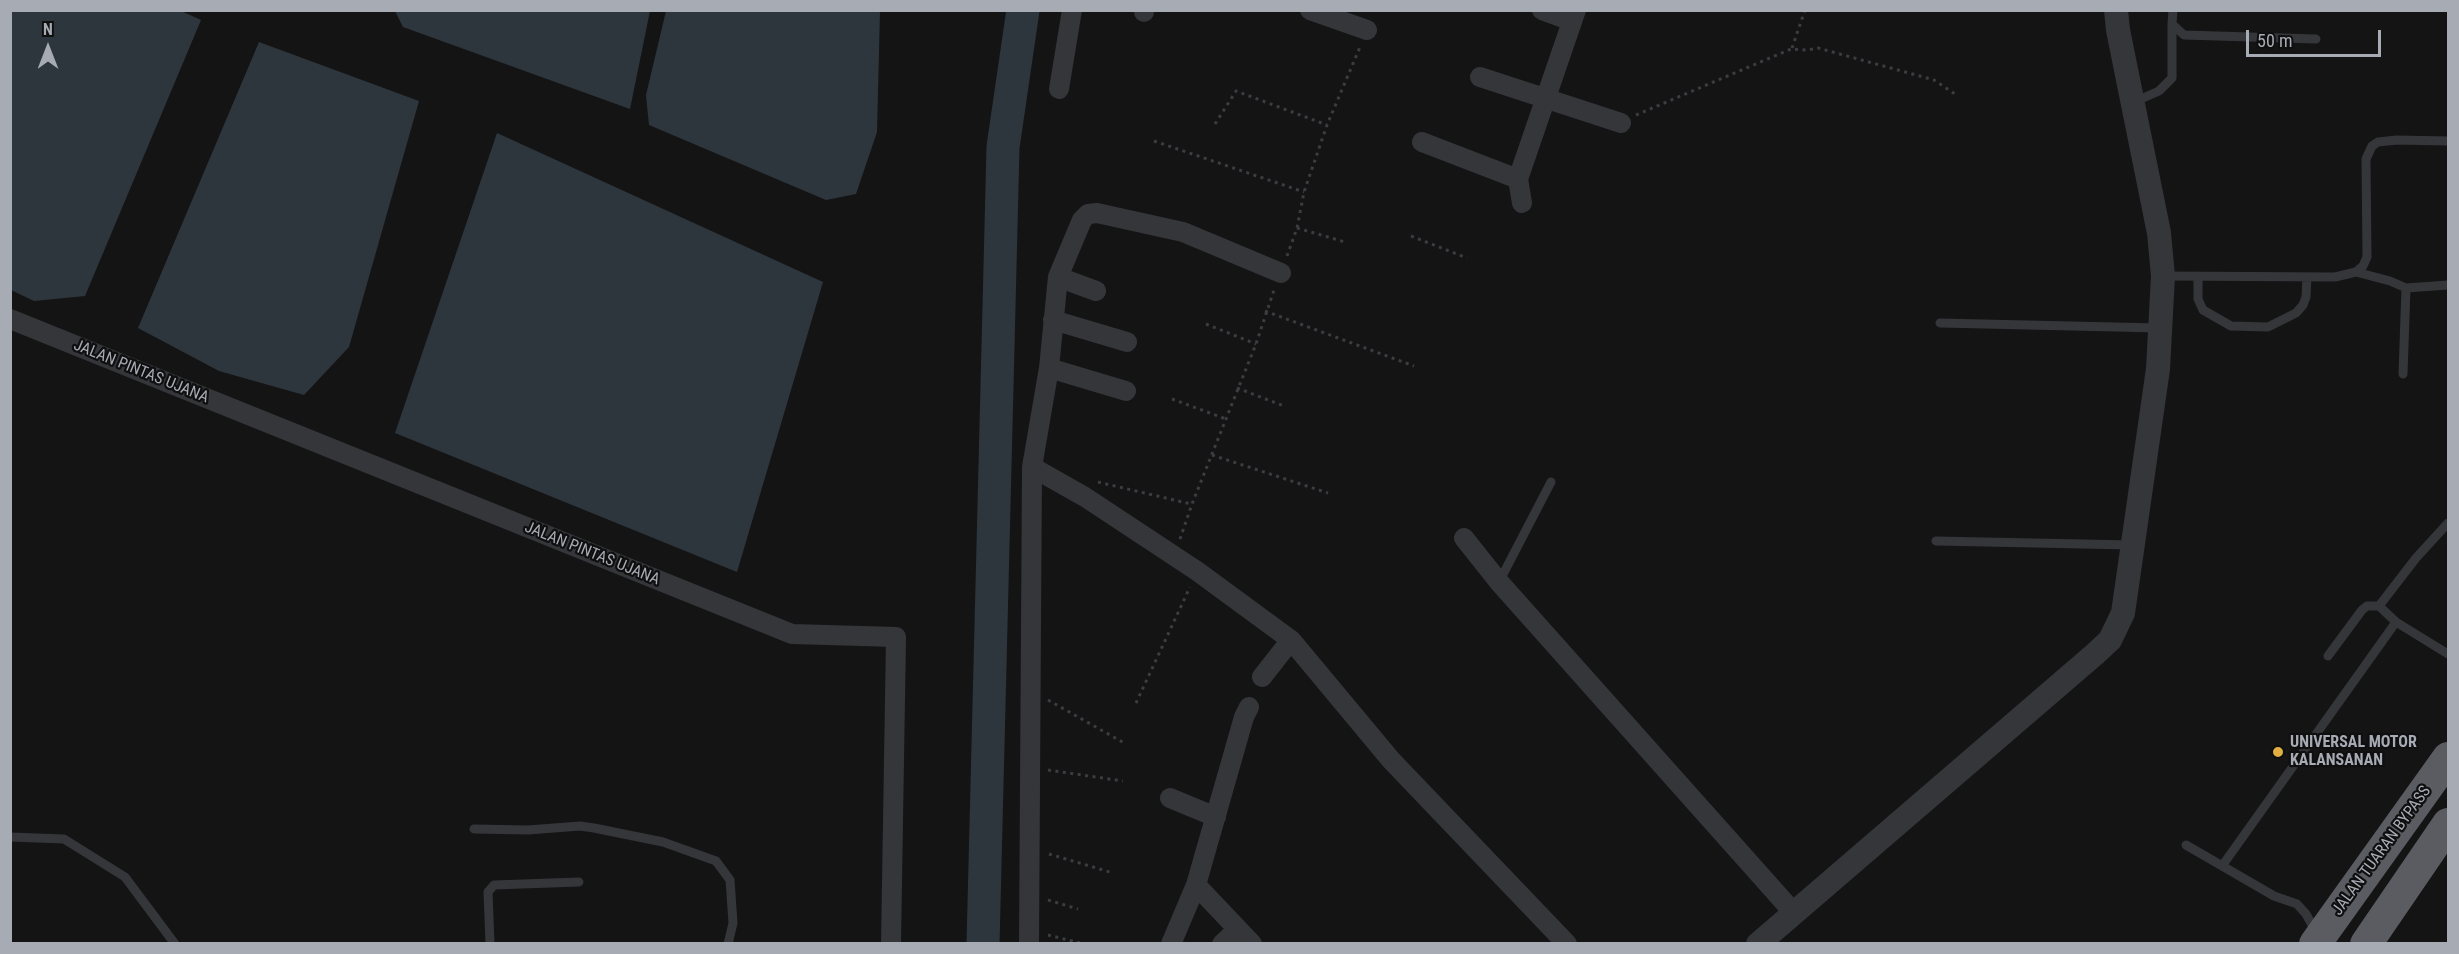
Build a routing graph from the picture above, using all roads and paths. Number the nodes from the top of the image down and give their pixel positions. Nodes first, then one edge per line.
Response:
1 (1072, 10) edge
2 (1310, 10) edge
3 (1542, 10) edge
4 (1805, 10) edge
5 (2116, 10) edge
6 (2173, 10) edge
7 (1574, 16) edge
8 (2172, 24) junction
9 (1367, 30) dead end
10 (2316, 39) dead end
11 (1791, 49) junction
12 (1480, 77) dead end
13 (1059, 89) dead end
14 (1954, 94) dead end
15 (1547, 100) junction
16 (2133, 103) junction
17 (1621, 123) joint
18 (1215, 124) dead end
19 (1327, 125) dead end
20 (1154, 141) dead end
21 (2448, 141) edge
22 (1422, 142) dead end
23 (1518, 179) junction
24 (1304, 192) dead end
25 (1522, 202) dead end
26 (1297, 228) dead end
27 (1411, 236) dead end
28 (1345, 242) dead end
29 (1467, 258) dead end
30 (2356, 272) junction
31 (1281, 273) dead end
32 (2163, 276) junction
33 (2198, 276) junction
34 (1058, 277) junction
35 (2307, 277) junction
36 (2448, 285) edge
37 (2406, 288) junction
38 (1096, 291) dead end
39 (1265, 310) dead end
40 (10, 319) edge
41 (1053, 320) junction
42 (1940, 323) dead end
43 (1206, 324) dead end
44 (2162, 328) junction
45 (1127, 342) dead end
46 (1256, 344) dead end
47 (1414, 366) dead end
48 (1049, 368) junction
49 (2403, 374) dead end
50 (1237, 388) dead end
51 (1126, 391) dead end
52 (1172, 399) dead end
53 (1284, 406) dead end
54 (1226, 419) dead end
55 (1212, 455) dead end
56 (1032, 467) junction
57 (1089, 480) dead end
58 (1551, 482) dead end
59 (1328, 493) dead end
60 (1192, 504) dead end
61 (2448, 523) edge
62 (1464, 538) dead end
63 (1936, 542) dead end
64 (2133, 545) junction
65 (1197, 571) junction
66 (1499, 582) junction
67 (2379, 606) junction
68 (2396, 622) junction
69 (1291, 640) junction
70 (2448, 654) edge
71 (2328, 656) dead end
72 (1262, 677) dead end
73 (1031, 690) junction
74 (1136, 703) dead end
75 (1249, 707) dead end
76 (1126, 744) dead end
77 (2448, 758) edge
78 (1031, 768) junction
79 (1124, 781) dead end
80 (1170, 798) dead end
81 (1216, 817) junction
82 (2448, 824) edge
83 (474, 829) dead end
84 (10, 837) edge
85 (2186, 845) dead end
86 (1029, 848) junction
87 (2222, 866) junction
88 (1113, 873) dead end
89 (579, 882) dead end
90 (1196, 885) junction
91 (1029, 895) junction
92 (1078, 909) dead end
93 (1794, 913) junction
94 (1238, 929) junction
95 (1063, 937) dead end
96 (2317, 941) edge
97 (175, 944) edge
98 (490, 944) edge
99 (729, 944) edge
100 (891, 944) edge
101 (1029, 944) edge
102 (1083, 944) edge
103 (1171, 944) edge
104 (1221, 944) edge
105 (1252, 944) edge
106 (1568, 944) edge
107 (1758, 944) edge
108 (2366, 944) edge

1 - 13 street
2 - 9 street
3 - 7 street
4 - 11 path
5 - 16 street
6 - 8 lane
7 - 15 street
8 - 10 lane
8 - 16 lane
11 - 14 path
11 - 17 path
12 - 15 street
15 - 17 street
15 - 23 street
16 - 32 street
18 - 19 path
20 - 24 path
21 - 30 lane
22 - 23 street
23 - 25 street
26 - 28 path
27 - 29 path
30 - 35 lane
30 - 37 lane
31 - 34 street
32 - 33 lane
32 - 44 street
33 - 35 lane
33 - 35 lane
34 - 38 street
34 - 41 street
36 - 37 lane
37 - 49 lane
39 - 47 path
40 - 100 street, JALAN PINTAS UJANA
41 - 45 street
41 - 48 street
42 - 44 lane
43 - 46 path
44 - 64 street
48 - 51 street
48 - 56 street
50 - 53 path
52 - 54 path
55 - 59 path
56 - 65 street
56 - 73 street
57 - 60 path
58 - 66 lane
61 - 67 lane
62 - 66 street
63 - 64 lane
64 - 93 street
65 - 69 street
65 - 74 path
66 - 93 street
67 - 68 lane
67 - 71 lane
68 - 70 lane
68 - 87 lane
69 - 72 street
69 - 106 street
73 - 76 path
73 - 78 street
75 - 81 street
77 - 96 highway, JALAN TUARAN BYPASS
78 - 79 path
78 - 86 street
80 - 81 street
81 - 90 street
82 - 108 highway
83 - 99 lane
84 - 97 lane
85 - 87 lane
86 - 88 path
86 - 91 street
87 - 96 lane
89 - 98 lane
90 - 94 street
90 - 103 street
91 - 92 path
91 - 101 street
93 - 107 street
94 - 104 street
94 - 105 street
95 - 102 path

